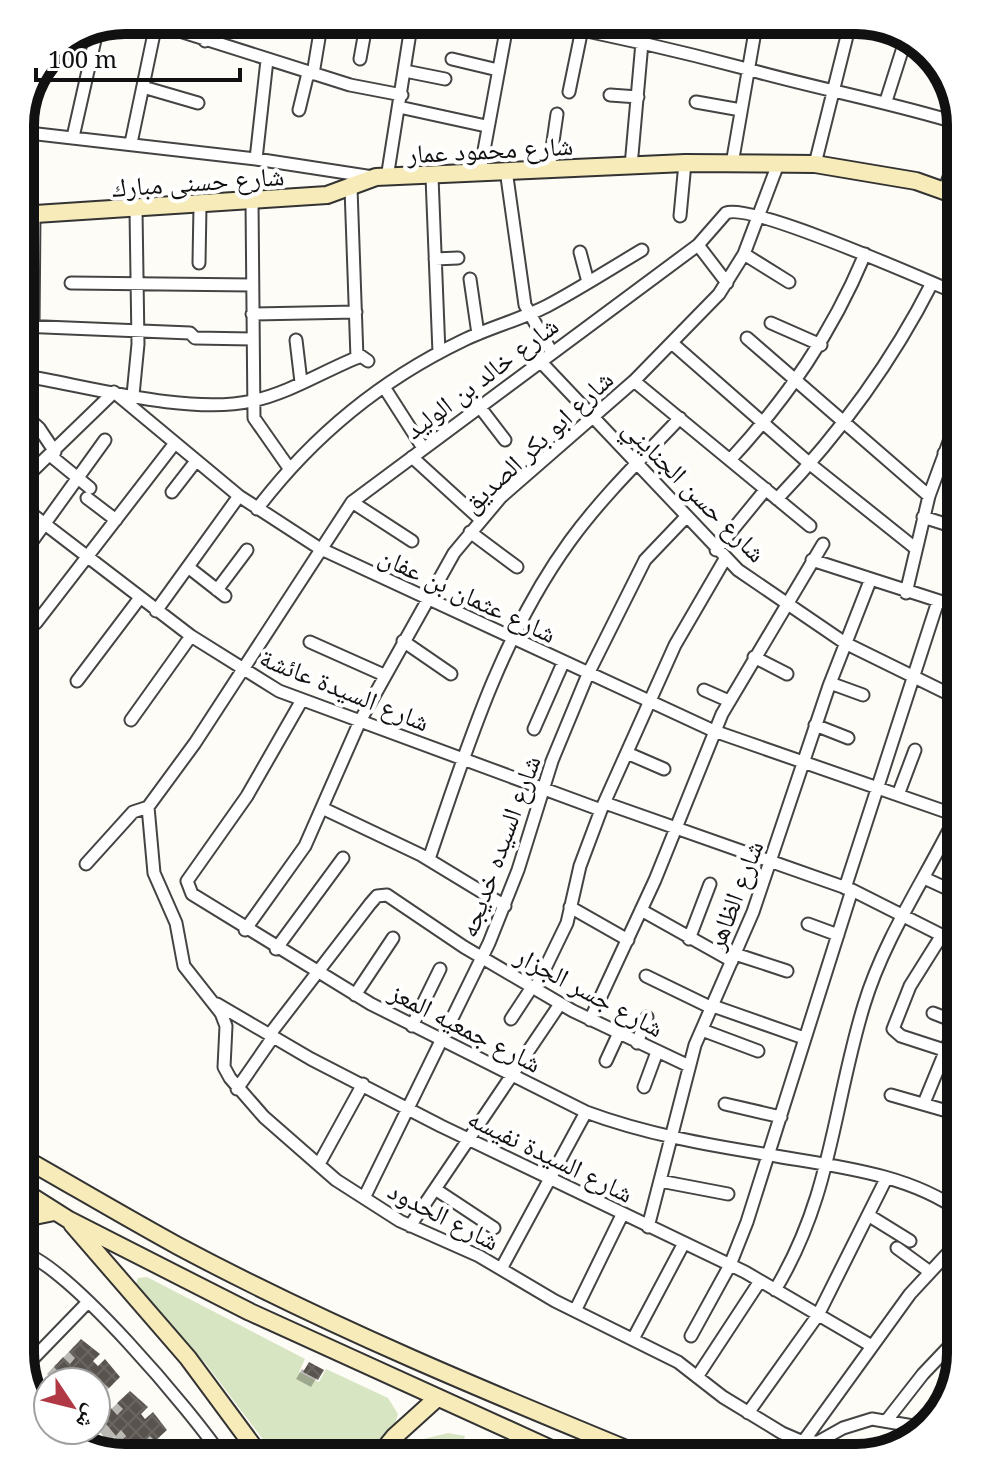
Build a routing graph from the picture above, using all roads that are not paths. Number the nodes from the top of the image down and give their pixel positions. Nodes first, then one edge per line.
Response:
1 (150, 34) edge
2 (185, 34) edge
3 (206, 34) edge
4 (319, 34) edge
5 (364, 34) edge
6 (410, 34) edge
7 (505, 34) edge
8 (581, 34) edge
9 (607, 34) edge
10 (643, 34) edge
11 (754, 34) edge
12 (847, 34) edge
13 (95, 39) edge
14 (205, 41) junction
15 (643, 41) junction
16 (903, 47) edge
17 (360, 59) dead end
18 (452, 59) dead end
19 (267, 60) junction
20 (498, 70) junction
21 (748, 70) junction
22 (405, 71) junction
23 (310, 74) junction
24 (445, 79) dead end
25 (143, 87) junction
26 (833, 89) junction
27 (569, 92) dead end
28 (610, 95) dead end
29 (638, 97) junction
30 (401, 101) junction
31 (886, 101) junction
32 (696, 102) dead end
33 (198, 103) dead end
34 (299, 110) dead end
35 (741, 110) junction
36 (557, 114) dead end
37 (947, 120) edge
38 (486, 126) junction
39 (34, 133) edge
40 (73, 137) junction
41 (131, 143) junction
42 (256, 159) junction
43 (685, 163) junction
44 (732, 164) junction
45 (778, 164) junction
46 (815, 164) junction
47 (631, 166) junction
48 (549, 169) junction
49 (506, 170) junction
50 (480, 172) junction
51 (432, 177) junction
52 (381, 178) junction
53 (947, 182) edge
54 (351, 188) junction
55 (944, 190) junction
56 (947, 191) edge
57 (252, 201) junction
58 (200, 206) junction
59 (136, 210) junction
60 (34, 215) edge
61 (680, 216) dead end
62 (759, 218) junction
63 (698, 245) junction
64 (642, 250) dead end
65 (580, 252) dead end
66 (744, 254) junction
67 (865, 254) junction
68 (458, 258) dead end
69 (435, 259) junction
70 (199, 263) dead end
71 (470, 279) dead end
72 (588, 282) junction
73 (789, 282) dead end
74 (71, 283) dead end
75 (137, 283) junction
76 (727, 283) junction
77 (932, 283) junction
78 (252, 285) junction
79 (947, 289) edge
80 (356, 312) junction
81 (252, 314) junction
82 (528, 314) junction
83 (771, 323) dead end
84 (34, 326) edge
85 (138, 330) junction
86 (478, 334) junction
87 (747, 338) dead end
88 (252, 339) junction
89 (296, 340) dead end
90 (673, 344) junction
91 (821, 345) junction
92 (551, 351) junction
93 (439, 353) junction
94 (539, 360) junction
95 (34, 377) edge
96 (634, 381) junction
97 (797, 381) junction
98 (301, 382) junction
99 (384, 387) junction
100 (114, 392) junction
101 (133, 395) junction
102 (252, 401) junction
103 (479, 406) junction
104 (592, 418) junction
105 (680, 418) junction
106 (34, 424) edge
107 (763, 424) junction
108 (845, 425) junction
109 (105, 440) dead end
110 (505, 440) dead end
111 (175, 443) junction
112 (947, 445) edge
113 (423, 448) junction
114 (944, 453) junction
115 (53, 454) junction
116 (947, 454) edge
117 (412, 457) junction
118 (730, 460) junction
119 (196, 461) junction
120 (810, 464) junction
121 (636, 465) junction
122 (289, 468) junction
123 (34, 471) edge
124 (78, 478) junction
125 (766, 489) junction
126 (172, 492) dead end
127 (239, 496) junction
128 (929, 496) junction
129 (777, 499) junction
130 (352, 502) junction
131 (257, 509) junction
132 (34, 516) edge
133 (686, 517) junction
134 (923, 517) junction
135 (480, 519) junction
136 (116, 520) junction
137 (46, 525) junction
138 (947, 525) edge
139 (810, 526) dead end
140 (470, 532) junction
141 (34, 540) edge
142 (412, 541) dead end
143 (823, 544) dead end
144 (319, 548) junction
145 (915, 548) junction
146 (247, 550) dead end
147 (716, 550) junction
148 (86, 558) junction
149 (725, 559) junction
150 (812, 560) junction
151 (188, 567) junction
152 (517, 567) dead end
153 (870, 581) junction
154 (906, 593) junction
155 (139, 599) junction
156 (427, 599) junction
157 (938, 601) junction
158 (786, 604) junction
159 (947, 604) edge
160 (156, 611) junction
161 (36, 623) dead end
162 (191, 636) junction
163 (513, 639) junction
164 (403, 641) junction
165 (310, 642) dead end
166 (845, 643) junction
167 (754, 657) junction
168 (563, 663) junction
169 (242, 670) junction
170 (451, 674) dead end
171 (588, 674) junction
172 (787, 674) dead end
173 (384, 675) junction
174 (915, 680) junction
175 (77, 681) dead end
176 (830, 683) junction
177 (704, 690) dead end
178 (947, 694) edge
179 (863, 695) dead end
180 (302, 700) junction
181 (729, 701) junction
182 (649, 703) junction
183 (131, 720) dead end
184 (360, 721) junction
185 (815, 725) junction
186 (534, 729) dead end
187 (714, 731) junction
188 (848, 738) dead end
189 (915, 750) dead end
190 (627, 753) junction
191 (463, 759) junction
192 (803, 763) junction
193 (664, 769) dead end
194 (543, 788) junction
195 (878, 788) junction
196 (898, 795) junction
197 (148, 807) junction
198 (603, 807) junction
199 (322, 808) junction
200 (947, 809) edge
201 (674, 829) junction
202 (947, 836) edge
203 (343, 858) dead end
204 (429, 859) junction
205 (771, 861) junction
206 (86, 864) dead end
207 (924, 878) junction
208 (710, 884) dead end
209 (849, 889) junction
210 (947, 889) edge
211 (505, 906) junction
212 (570, 907) junction
213 (641, 910) junction
214 (906, 915) junction
215 (808, 924) dead end
216 (245, 930) junction
217 (838, 935) junction
218 (942, 935) junction
219 (393, 938) dead end
220 (947, 938) edge
221 (689, 939) junction
222 (628, 940) junction
223 (276, 949) junction
224 (482, 958) junction
225 (734, 958) junction
226 (440, 969) dead end
227 (787, 971) dead end
228 (318, 972) junction
229 (646, 976) dead end
230 (534, 988) junction
231 (355, 995) junction
232 (213, 1002) junction
233 (560, 1004) junction
234 (713, 1007) junction
235 (933, 1013) dead end
236 (947, 1015) edge
237 (647, 1017) dead end
238 (511, 1019) dead end
239 (590, 1020) junction
240 (412, 1026) junction
241 (702, 1030) junction
242 (618, 1035) junction
243 (271, 1036) junction
244 (804, 1038) junction
245 (442, 1041) junction
246 (637, 1043) junction
247 (947, 1043) edge
248 (944, 1050) junction
249 (758, 1051) dead end
250 (657, 1052) junction
251 (606, 1061) dead end
252 (689, 1066) junction
253 (512, 1075) junction
254 (363, 1084) junction
255 (644, 1087) dead end
256 (237, 1089) junction
257 (891, 1095) dead end
258 (924, 1103) junction
259 (725, 1104) dead end
260 (409, 1109) junction
261 (947, 1110) edge
262 (586, 1112) junction
263 (781, 1117) junction
264 (671, 1136) junction
265 (468, 1139) junction
266 (770, 1155) junction
267 (34, 1164) edge
268 (319, 1164) junction
269 (828, 1165) junction
270 (886, 1179) junction
271 (552, 1181) junction
272 (660, 1181) junction
273 (435, 1189) junction
274 (728, 1194) dead end
275 (34, 1198) edge
276 (364, 1198) junction
277 (947, 1204) edge
278 (622, 1215) junction
279 (868, 1215) junction
280 (62, 1216) junction
281 (34, 1218) edge
282 (410, 1226) junction
283 (648, 1227) junction
284 (494, 1228) dead end
285 (910, 1241) dead end
286 (684, 1243) junction
287 (897, 1248) dead end
288 (947, 1254) edge
289 (34, 1258) edge
290 (730, 1265) junction
291 (501, 1269) junction
292 (930, 1272) junction
293 (760, 1281) junction
294 (775, 1290) junction
295 (87, 1303) junction
296 (575, 1311) junction
297 (818, 1315) junction
298 (691, 1336) dead end
299 (633, 1339) junction
300 (870, 1345) junction
301 (947, 1348) edge
302 (34, 1357) edge
303 (697, 1377) junction
304 (436, 1399) junction
305 (748, 1413) junction
306 (887, 1420) junction
307 (908, 1427) edge
308 (602, 1440) junction
309 (803, 1442) junction
310 (212, 1444) edge
311 (252, 1444) edge
312 (388, 1444) edge
313 (539, 1444) edge
314 (601, 1444) edge
315 (608, 1444) edge

1 - 25 street
2 - 14 street
3 - 14 street
4 - 23 street
5 - 17 street
6 - 22 street
7 - 20 street
8 - 27 street
9 - 15 street
10 - 15 street
11 - 21 street
12 - 26 street
13 - 40 street
14 - 19 street
15 - 21 street
15 - 29 street
16 - 31 street
18 - 20 street
19 - 23 street
19 - 42 street
20 - 38 street
21 - 26 street
21 - 35 street
22 - 24 street
22 - 30 street
23 - 30 street
23 - 34 street
25 - 33 street
25 - 41 street
26 - 31 street
26 - 46 street
28 - 29 street
29 - 47 street
30 - 38 street
30 - 52 street
31 - 37 street
32 - 35 street
35 - 44 street
36 - 48 street
38 - 50 street
39 - 40 street, شارع محمود عمار
40 - 41 street, شارع محمود عمار
41 - 42 street, شارع محمود عمار
42 - 52 street, شارع محمود عمار
43 - 44 street, شارع محمود عمار
43 - 47 street, شارع محمود عمار
43 - 61 street
44 - 45 street, شارع محمود عمار
45 - 46 street, شارع محمود عمار
45 - 62 street, شارع ابو بكر الصديق
46 - 55 street, شارع محمود عمار
47 - 48 street, شارع محمود عمار
48 - 49 street, شارع محمود عمار
49 - 50 street, شارع محمود عمار
49 - 82 street
50 - 51 street, شارع محمود عمار
51 - 52 street, شارع محمود عمار
51 - 69 street
52 - 54 street, شارع حسنى مبارك
53 - 55 street
54 - 57 street, شارع حسنى مبارك
54 - 80 street
55 - 56 street, شارع محمود عمار
57 - 58 street, شارع حسنى مبارك
57 - 78 street
58 - 59 street, شارع حسنى مبارك
58 - 70 street
59 - 60 street, شارع حسنى مبارك
59 - 75 street
62 - 63 street, شارع خالد بن الوليد
62 - 66 street, شارع ابو بكر الصديق
62 - 67 street, شارع خالد بن الوليد
63 - 76 street
63 - 92 street, شارع خالد بن الوليد
64 - 72 street
65 - 72 street
66 - 73 street
66 - 76 street, شارع ابو بكر الصديق
67 - 77 street, شارع خالد بن الوليد
67 - 91 street
68 - 69 street
69 - 93 street
71 - 86 street
72 - 82 street
74 - 75 street
75 - 78 street
75 - 85 street
76 - 90 street, شارع ابو بكر الصديق
77 - 79 street, شارع خالد بن الوليد
77 - 108 street
78 - 81 street
80 - 81 street
80 - 98 street
81 - 88 street
82 - 86 street
82 - 92 street
83 - 91 street
84 - 85 street
85 - 88 street
85 - 101 street
86 - 93 street
87 - 97 street
88 - 102 street
89 - 98 street
90 - 96 street, شارع ابو بكر الصديق
90 - 107 street
91 - 97 street
92 - 94 street, شارع خالد بن الوليد
93 - 99 street
94 - 103 street, شارع خالد بن الوليد
94 - 104 street, شارع حسن الجنايني
95 - 100 street
96 - 104 street, شارع ابو بكر الصديق
96 - 105 street
97 - 107 street
97 - 108 street
98 - 102 street
99 - 113 street
99 - 122 street
100 - 101 street
100 - 111 street, شارع عثمان بن عفان
100 - 115 street
101 - 102 street
102 - 122 street
103 - 110 street
103 - 113 street, شارع خالد بن الوليد
104 - 121 street, شارع حسن الجنايني
104 - 135 street, شارع ابو بكر الصديق
105 - 118 street
105 - 121 street
106 - 115 street
107 - 118 street
107 - 120 street
108 - 120 street
108 - 128 street
109 - 124 street
111 - 119 street, شارع عثمان بن عفان
111 - 136 street
112 - 114 street
113 - 117 street, شارع خالد بن الوليد
114 - 116 street
114 - 128 street
115 - 123 street
115 - 124 street
117 - 130 street, شارع خالد بن الوليد
117 - 135 street
118 - 125 street
119 - 126 street
119 - 127 street, شارع عثمان بن عفان
120 - 129 street
120 - 145 street
121 - 133 street, شارع حسن الجنايني
121 - 163 street
122 - 131 street
124 - 136 street
124 - 137 street
125 - 129 street
125 - 147 street
127 - 131 street, شارع عثمان بن عفان
127 - 151 street
128 - 134 street
129 - 139 street
130 - 142 street
130 - 144 street, شارع خالد بن الوليد
131 - 144 street, شارع عثمان بن عفان
132 - 137 street, شارع السيدة عائشة
133 - 147 street, شارع حسن الجنايني
133 - 171 street, شارع السيده خديجه
134 - 138 street
134 - 145 street
135 - 140 street, شارع ابو بكر الصديق
136 - 148 street
137 - 141 street
137 - 148 street, شارع السيدة عائشة
140 - 152 street
140 - 156 street, شارع ابو بكر الصديق
143 - 150 street
144 - 156 street, شارع عثمان بن عفان
144 - 169 street, شارع خالد بن الوليد
145 - 154 street
146 - 151 street
147 - 149 street, شارع حسن الجنايني
148 - 155 street, شارع السيدة عائشة
148 - 161 street
149 - 158 street, شارع حسن الجنايني
149 - 182 street
150 - 153 street
150 - 158 street
151 - 160 street
153 - 154 street
153 - 166 street, شارع الظاهر
154 - 157 street
155 - 160 street, شارع السيدة عائشة
155 - 175 street
156 - 163 street, شارع عثمان بن عفان
156 - 164 street, شارع ابو بكر الصديق
157 - 159 street
157 - 174 street
158 - 166 street, شارع حسن الجنايني
158 - 167 street
160 - 162 street, شارع السيدة عائشة
162 - 169 street, شارع السيدة عائشة
162 - 183 street
163 - 168 street, شارع عثمان بن عفان
163 - 191 street
164 - 170 street
164 - 173 street, شارع ابو بكر الصديق
165 - 173 street
166 - 174 street, شارع حسن الجنايني
166 - 176 street, شارع الظاهر
167 - 172 street
167 - 181 street
168 - 171 street, شارع عثمان بن عفان
168 - 186 street
169 - 180 street, شارع السيدة عائشة
169 - 197 street, شارع خالد بن الوليد
171 - 182 street, شارع عثمان بن عفان
171 - 194 street, شارع السيده خديجه
173 - 184 street, شارع ابو بكر الصديق
174 - 178 street, شارع حسن الجنايني
174 - 195 street
176 - 179 street
176 - 185 street, شارع الظاهر
177 - 181 street
180 - 184 street, شارع السيدة عائشة
180 - 216 street, شارع جمعيه المعز
181 - 187 street
182 - 187 street, شارع عثمان بن عفان
182 - 190 street
184 - 191 street, شارع السيدة عائشة
184 - 199 street, شارع ابو بكر الصديق
185 - 188 street
185 - 192 street, شارع الظاهر
187 - 192 street, شارع عثمان بن عفان
187 - 201 street
189 - 196 street
190 - 193 street
190 - 198 street
191 - 194 street, شارع السيدة عائشة
191 - 204 street
192 - 195 street, شارع عثمان بن عفان
192 - 205 street, شارع الظاهر
194 - 198 street, شارع السيدة عائشة
194 - 211 street, شارع السيده خديجه
195 - 196 street, شارع عثمان بن عفان
195 - 209 street
196 - 200 street, شارع عثمان بن عفان
197 - 206 street, شارع خالد بن الوليد
197 - 232 street, شارع الحدود
198 - 201 street, شارع السيدة عائشة
198 - 212 street
199 - 204 street
199 - 216 street, شارع ابو بكر الصديق
201 - 205 street, شارع السيدة عائشة
201 - 213 street
202 - 207 street
203 - 223 street
204 - 211 street
205 - 209 street, شارع السيدة عائشة
205 - 225 street, شارع الظاهر
207 - 210 street
207 - 214 street
208 - 221 street
209 - 214 street, شارع السيدة عائشة
209 - 217 street
211 - 224 street, شارع السيده خديجه
212 - 222 street
212 - 230 street
213 - 221 street
213 - 222 street
214 - 218 street, شارع السيدة عائشة
214 - 269 street
215 - 217 street
216 - 223 street, شارع جمعيه المعز
217 - 244 street
218 - 220 street, شارع السيدة عائشة
218 - 248 street
219 - 231 street
221 - 225 street
222 - 239 street
223 - 228 street, شارع جمعيه المعز
224 - 228 street, شارع جسر الجزار
224 - 230 street, شارع جسر الجزار
224 - 245 street, شارع السيده خديجه
225 - 227 street
225 - 234 street, شارع الظاهر
226 - 240 street
228 - 231 street, شارع جمعيه المعز
228 - 243 street, شارع جسر الجزار
229 - 234 street
230 - 233 street, شارع جسر الجزار
230 - 238 street
231 - 240 street, شارع جمعيه المعز
232 - 243 street, شارع السيدة نفيسه
232 - 256 street, شارع الحدود
233 - 239 street, شارع جسر الجزار
233 - 253 street
234 - 241 street, شارع الظاهر
234 - 244 street
235 - 236 street
237 - 246 street
239 - 242 street, شارع جسر الجزار
240 - 245 street, شارع جمعيه المعز
241 - 249 street
241 - 252 street, شارع الظاهر
242 - 246 street, شارع جسر الجزار
242 - 251 street
243 - 254 street, شارع السيدة نفيسه
243 - 256 street, شارع جسر الجزار
244 - 263 street
245 - 253 street, شارع جمعيه المعز
245 - 260 street, شارع السيده خديجه
246 - 250 street, شارع جسر الجزار
247 - 248 street
248 - 258 street
250 - 252 street, شارع جسر الجزار
250 - 255 street
252 - 264 street, شارع الظاهر
253 - 262 street, شارع جمعيه المعز
253 - 265 street
254 - 260 street, شارع السيدة نفيسه
254 - 268 street
256 - 268 street, شارع الحدود
257 - 258 street
258 - 261 street
259 - 263 street
260 - 265 street, شارع السيدة نفيسه
260 - 276 street, شارع السيده خديجه
262 - 264 street, شارع جمعيه المعز
262 - 271 street
263 - 266 street
264 - 266 street, شارع جمعيه المعز
264 - 272 street, شارع الظاهر
265 - 271 street, شارع السيدة نفيسه
265 - 273 street
266 - 269 street, شارع جمعيه المعز
266 - 290 street
267 - 308 street
268 - 276 street, شارع الحدود
269 - 270 street, شارع جمعيه المعز
269 - 294 street
270 - 277 street, شارع جمعيه المعز
270 - 279 street
271 - 278 street, شارع السيدة نفيسه
271 - 291 street
272 - 274 street
272 - 283 street, شارع الظاهر
273 - 282 street
273 - 284 street
275 - 280 street
276 - 282 street, شارع الحدود
278 - 283 street, شارع السيدة نفيسه
278 - 296 street
279 - 285 street
279 - 297 street
280 - 281 street
280 - 304 street
280 - 311 street
282 - 291 street, شارع الحدود
283 - 286 street, شارع السيدة نفيسه
286 - 290 street, شارع السيدة نفيسه
286 - 299 street
287 - 292 street
288 - 292 street
289 - 295 street
290 - 293 street, شارع السيدة نفيسه
290 - 298 street
291 - 296 street, شارع الحدود
292 - 300 street
293 - 294 street, شارع السيدة نفيسه
293 - 303 street
294 - 297 street, شارع السيدة نفيسه
295 - 302 street
295 - 310 street
296 - 299 street, شارع الحدود
297 - 300 street, شارع السيدة نفيسه
297 - 305 street
299 - 303 street, شارع الحدود
300 - 309 street
301 - 306 street
303 - 305 street, شارع الحدود
304 - 312 street
304 - 313 street
305 - 309 street, شارع الحدود
306 - 307 street
306 - 309 street
308 - 314 street
308 - 315 street

